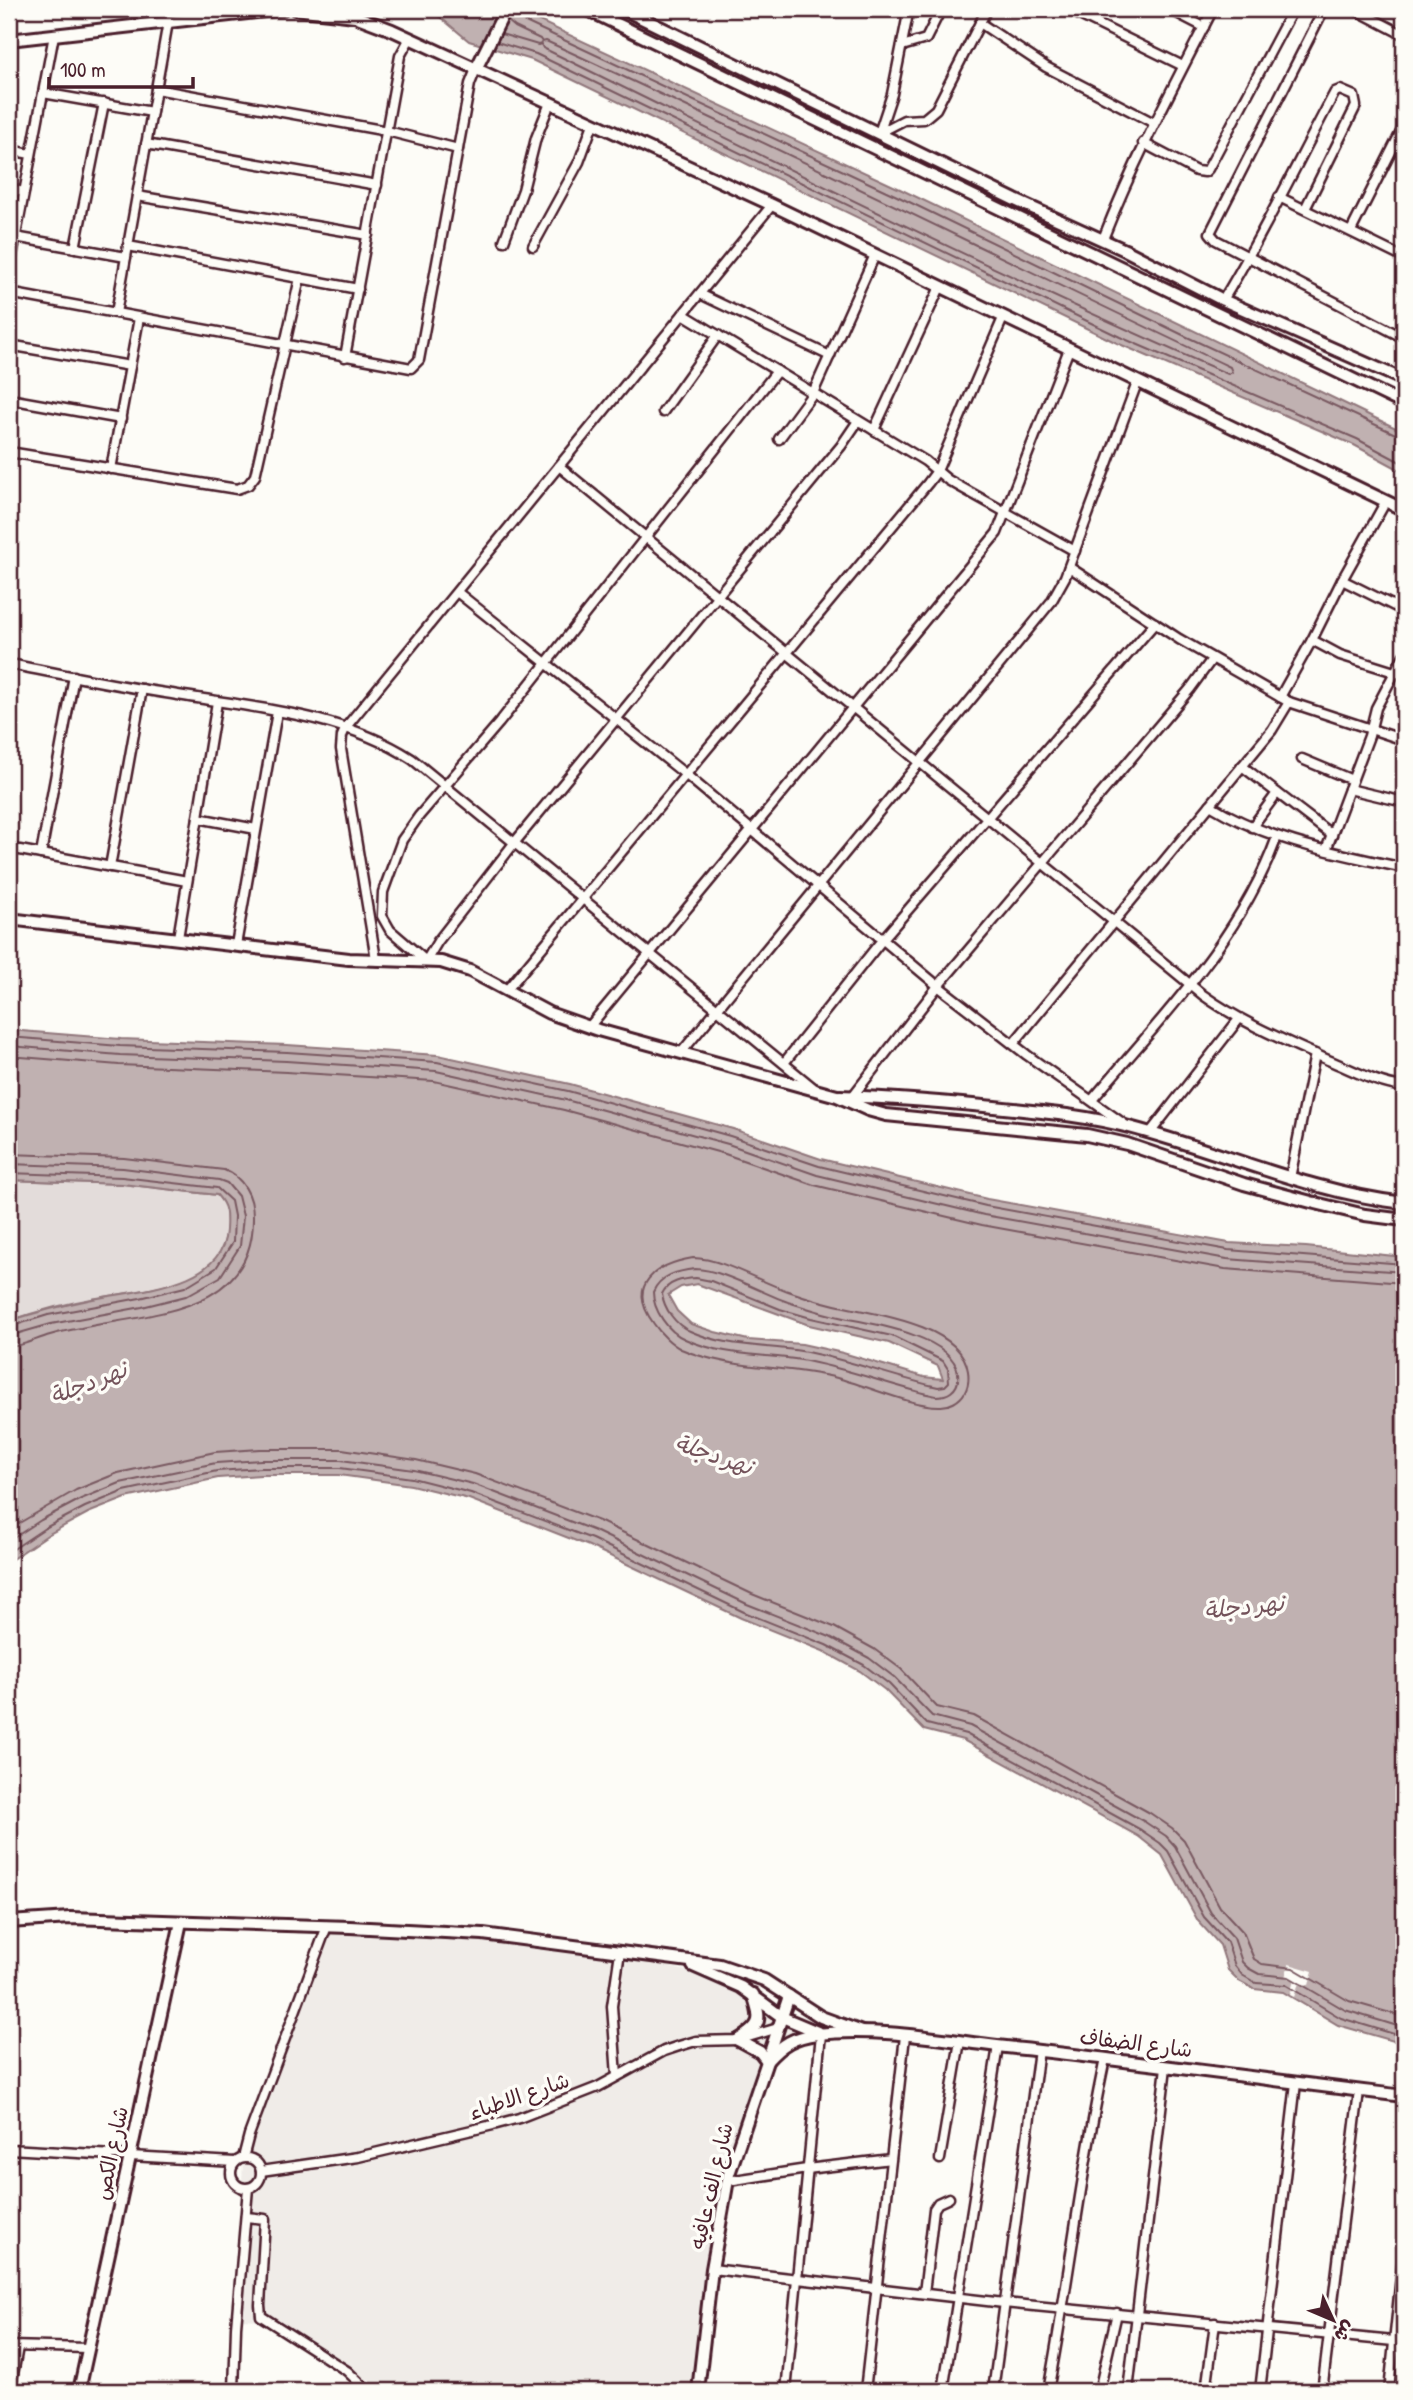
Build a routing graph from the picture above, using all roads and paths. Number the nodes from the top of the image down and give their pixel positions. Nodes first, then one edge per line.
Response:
1 (283, 9) edge
2 (295, 9) edge
3 (506, 9) edge
4 (586, 9) edge
5 (623, 9) edge
6 (909, 9) edge
7 (941, 9) edge
8 (987, 9) edge
9 (1067, 9) edge
10 (1169, 9) edge
11 (1213, 9) edge
12 (1293, 9) edge
13 (1324, 9) edge
14 (1354, 9) edge
15 (1370, 12) edge
16 (168, 22) junction
17 (980, 23) junction
18 (1204, 27) junction
19 (54, 35) junction
20 (1404, 35) edge
21 (410, 38) junction
22 (9, 40) edge
23 (902, 46) junction
24 (1183, 66) junction
25 (476, 69) junction
26 (156, 89) junction
27 (43, 93) junction
28 (104, 103) junction
29 (550, 103) junction
30 (152, 112) junction
31 (1154, 123) junction
32 (593, 124) junction
33 (1404, 126) edge
34 (387, 131) junction
35 (878, 133) junction
36 (146, 144) junction
37 (1143, 144) junction
38 (1400, 145) edge
39 (458, 149) junction
40 (9, 150) edge
41 (31, 154) junction
42 (377, 185) junction
43 (9, 189) edge
44 (24, 192) junction
45 (137, 196) junction
46 (1279, 197) junction
47 (772, 205) junction
48 (1305, 209) junction
49 (1351, 231) junction
50 (368, 235) junction
51 (15, 237) junction
52 (1103, 239) junction
53 (504, 241) dead end
54 (128, 246) junction
55 (533, 246) dead end
56 (75, 248) junction
57 (10, 255) edge
58 (874, 255) junction
59 (1250, 256) junction
60 (126, 257) junction
61 (1404, 258) edge
62 (9, 272) edge
63 (300, 278) junction
64 (940, 287) junction
65 (358, 289) junction
66 (9, 293) edge
67 (700, 294) junction
68 (1223, 300) junction
69 (116, 313) junction
70 (683, 314) junction
71 (139, 318) junction
72 (1003, 318) junction
73 (718, 335) junction
74 (1404, 338) edge
75 (9, 345) edge
76 (285, 346) junction
77 (1069, 349) junction
78 (830, 356) junction
79 (345, 357) junction
80 (1351, 357) junction
81 (130, 366) junction
82 (777, 371) junction
83 (1345, 375) junction
84 (1404, 380) edge
85 (1138, 383) junction
86 (813, 393) junction
87 (9, 399) edge
88 (1404, 404) edge
89 (663, 412) dead end
90 (121, 419) junction
91 (859, 421) junction
92 (874, 430) junction
93 (779, 439) dead end
94 (9, 452) edge
95 (559, 466) junction
96 (111, 468) junction
97 (937, 471) junction
98 (1386, 501) junction
99 (1404, 510) edge
100 (1005, 512) junction
101 (645, 537) junction
102 (1075, 551) junction
103 (1069, 567) junction
104 (1342, 580) junction
105 (457, 592) junction
106 (717, 597) junction
107 (1404, 611) edge
108 (1155, 623) junction
109 (1312, 640) junction
110 (785, 654) junction
111 (1404, 655) edge
112 (1212, 659) junction
113 (546, 662) junction
114 (9, 664) edge
115 (1395, 673) junction
116 (1404, 675) edge
117 (74, 676) junction
118 (142, 689) junction
119 (1280, 697) junction
120 (217, 702) junction
121 (1289, 702) junction
122 (851, 707) junction
123 (277, 712) junction
124 (617, 719) junction
125 (346, 727) junction
126 (1370, 730) junction
127 (1404, 740) edge
128 (1302, 759) dead end
129 (920, 761) junction
130 (1242, 766) junction
131 (685, 774) junction
132 (1352, 780) junction
133 (446, 786) junction
134 (1349, 789) junction
135 (1278, 793) junction
136 (1404, 803) edge
137 (1210, 805) junction
138 (986, 816) junction
139 (198, 818) junction
140 (1252, 827) junction
141 (257, 829) junction
142 (751, 829) junction
143 (1332, 835) junction
144 (1277, 837) junction
145 (514, 842) junction
146 (9, 848) edge
147 (1326, 850) junction
148 (41, 854) junction
149 (1042, 863) junction
150 (110, 867) junction
151 (1404, 868) edge
152 (187, 881) junction
153 (818, 885) junction
154 (582, 898) junction
155 (9, 919) edge
156 (1114, 922) junction
157 (178, 938) junction
158 (882, 940) junction
159 (236, 945) junction
160 (649, 952) junction
161 (376, 960) junction
162 (426, 961) junction
163 (1190, 984) junction
164 (938, 986) junction
165 (506, 991) junction
166 (717, 1007) junction
167 (1239, 1019) junction
168 (589, 1027) junction
169 (1013, 1044) junction
170 (681, 1053) junction
171 (1315, 1054) junction
172 (784, 1063) junction
173 (1404, 1087) edge
174 (817, 1090) junction
175 (837, 1096) junction
176 (852, 1097) junction
177 (1092, 1100) junction
178 (1127, 1126) junction
179 (1150, 1133) junction
180 (1290, 1178) junction
181 (1404, 1195) edge
182 (1404, 1203) edge
183 (1404, 1220) edge
184 (9, 1922) edge
185 (181, 1922) junction
186 (327, 1926) junction
187 (620, 1952) junction
188 (684, 1962) junction
189 (753, 1994) junction
190 (789, 1996) junction
191 (780, 2023) junction
192 (862, 2032) junction
193 (821, 2034) junction
194 (905, 2036) junction
195 (738, 2040) junction
196 (960, 2041) junction
197 (998, 2046) junction
198 (1039, 2050) junction
199 (1105, 2059) junction
200 (767, 2061) junction
201 (1166, 2067) junction
202 (617, 2076) junction
203 (1296, 2083) junction
204 (1359, 2091) junction
205 (1404, 2096) edge
206 (9, 2148) edge
207 (130, 2155) junction
208 (940, 2158) dead end
209 (891, 2159) junction
210 (239, 2160) junction
211 (807, 2169) junction
212 (261, 2171) junction
213 (728, 2181) junction
214 (248, 2188) junction
215 (949, 2197) dead end
216 (246, 2217) junction
217 (1404, 2246) edge
218 (712, 2269) junction
219 (799, 2279) junction
220 (876, 2288) junction
221 (924, 2293) junction
222 (958, 2297) junction
223 (1004, 2303) junction
224 (1063, 2308) junction
225 (1117, 2313) junction
226 (1137, 2315) junction
227 (1215, 2323) junction
228 (1267, 2328) junction
229 (1328, 2334) junction
230 (1394, 2341) junction
231 (1404, 2342) edge
232 (13, 2346) edge
233 (88, 2348) junction
234 (366, 2390) edge
235 (10, 2391) edge
236 (79, 2391) edge
237 (234, 2391) edge
238 (698, 2391) edge
239 (786, 2391) edge
240 (865, 2391) edge
241 (943, 2391) edge
242 (993, 2391) edge
243 (1048, 2391) edge
244 (1099, 2391) edge
245 (1128, 2391) edge
246 (1206, 2391) edge
247 (1260, 2391) edge
248 (1322, 2391) edge
249 (1389, 2391) edge

1 - 16 street
2 - 21 street
3 - 25 street
4 - 83 street
5 - 35 street
6 - 23 street
7 - 23 street
8 - 17 street
9 - 24 street
10 - 18 street
11 - 18 street
12 - 37 street
13 - 59 street
14 - 15 street
15 - 20 street
16 - 19 street
16 - 26 street
17 - 31 street
17 - 35 street
18 - 24 street
19 - 22 street
19 - 27 street
21 - 25 street
21 - 34 street
23 - 35 street
24 - 31 street
25 - 29 street
25 - 39 street
26 - 30 street
26 - 34 street
27 - 28 street
27 - 41 street
28 - 30 street
28 - 56 street
29 - 32 street
29 - 53 street
30 - 36 street
31 - 37 street
32 - 47 street
32 - 55 street
33 - 38 street
34 - 39 street
34 - 42 street
35 - 52 street
36 - 42 street
36 - 45 street
37 - 52 street
38 - 49 street
39 - 79 street
40 - 41 street
41 - 44 street
42 - 50 street
43 - 44 street
44 - 51 street
45 - 50 street
45 - 54 street
46 - 48 street
46 - 48 street
46 - 59 street
47 - 58 street
47 - 67 street
48 - 49 street
49 - 61 street
50 - 65 street
51 - 56 street
51 - 57 street
52 - 68 street
54 - 60 street
54 - 63 street
56 - 60 street
57 - 62 street
58 - 64 street
58 - 78 street
59 - 68 street
59 - 74 street
60 - 69 street
63 - 65 street
63 - 76 street
64 - 72 street
64 - 92 street
65 - 79 street
66 - 69 street
67 - 70 street
67 - 78 street
68 - 80 street
69 - 71 street
70 - 73 street
70 - 95 street
71 - 76 street
71 - 81 street
72 - 77 street
72 - 97 street
73 - 82 street
73 - 89 street
75 - 81 street
76 - 79 street
76 - 96 street
77 - 85 street
77 - 100 street
78 - 86 street
80 - 83 street
80 - 84 street
81 - 90 street
82 - 86 street
82 - 101 street
83 - 88 street
85 - 98 street
85 - 102 street
86 - 91 street
86 - 93 street
87 - 90 street
90 - 96 street
91 - 92 street
91 - 106 street
92 - 97 street
94 - 96 street
95 - 101 street
95 - 105 street
97 - 100 street
97 - 110 street
98 - 99 street
98 - 104 street
100 - 102 street
100 - 122 street
101 - 106 street
101 - 113 street
102 - 103 street
103 - 108 street
103 - 129 street
104 - 107 street
104 - 109 street
105 - 113 street
105 - 125 street
106 - 110 street
106 - 124 street
108 - 112 street
108 - 138 street
109 - 115 street
109 - 119 street
110 - 122 street
110 - 131 street
111 - 115 street
112 - 119 street
112 - 149 street
113 - 124 street
113 - 133 street
114 - 117 street
115 - 116 street
115 - 126 street
117 - 118 street
117 - 148 street
118 - 120 street
118 - 150 street
119 - 121 street
120 - 123 street
120 - 139 street
121 - 126 street
121 - 130 street
122 - 129 street
122 - 142 street
123 - 125 street
123 - 141 street
124 - 131 street
124 - 145 street
125 - 133 street
125 - 161 street
126 - 127 street
126 - 132 street
128 - 132 street
129 - 138 street
129 - 153 street
130 - 135 street
130 - 137 street
131 - 142 street
131 - 154 street
132 - 134 street
133 - 145 street
133 - 162 street
134 - 136 street
134 - 143 street
135 - 140 street
135 - 143 street
137 - 140 street
137 - 156 street
138 - 149 street
138 - 158 street
139 - 141 street
139 - 152 street
140 - 144 street
141 - 159 street
142 - 153 street
142 - 160 street
143 - 147 street
144 - 147 street
144 - 163 street
145 - 154 street
145 - 162 street
146 - 148 street
147 - 151 street
148 - 150 street
149 - 156 street
149 - 164 street
150 - 152 street
152 - 157 street
153 - 158 street
153 - 166 street
154 - 160 street
154 - 165 street
155 - 157 street
156 - 163 street
156 - 169 street
157 - 159 street
158 - 164 street
158 - 172 street
159 - 161 street
160 - 166 street
160 - 168 street
161 - 162 street
162 - 165 street
163 - 167 street
163 - 177 street
164 - 169 street
164 - 176 street
165 - 168 street
166 - 170 street
166 - 172 street
167 - 171 street
167 - 179 street
168 - 170 street
169 - 177 street
170 - 174 street
171 - 173 street
171 - 180 street
172 - 174 street
174 - 175 street
175 - 176 street
175 - 183 street
176 - 178 street
177 - 178 street
178 - 179 street
179 - 180 street
180 - 182 street
181 - 182 street
184 - 185 street
185 - 186 street
185 - 207 street, شارع الكص
186 - 187 street
186 - 210 street
187 - 188 street
187 - 202 street
188 - 189 street
188 - 190 street
189 - 191 street
189 - 195 street
190 - 191 street, شارع الف عافيه
190 - 192 street
191 - 193 street
191 - 195 street, شارع الاطباء
191 - 200 street, شارع الف عافيه
192 - 193 street
192 - 194 street, شارع الضفاف
193 - 200 street
193 - 211 street
194 - 196 street, شارع الضفاف
194 - 209 street
195 - 200 street
195 - 202 street, شارع الاطباء
196 - 197 street, شارع الضفاف
196 - 208 street
197 - 198 street, شارع الضفاف
197 - 222 street
198 - 199 street, شارع الضفاف
198 - 223 street
199 - 201 street, شارع الضفاف
199 - 224 street
200 - 213 street, شارع الف عافيه
201 - 203 street, شارع الضفاف
201 - 226 street
202 - 212 street, شارع الاطباء
203 - 204 street, شارع الضفاف
203 - 228 street
204 - 205 street, شارع الضفاف
204 - 229 street
206 - 207 street
207 - 210 street
207 - 233 street, شارع الكص
209 - 211 street
209 - 220 street
210 - 212 street
210 - 214 street
211 - 213 street
211 - 219 street
212 - 214 street
213 - 218 street, شارع الف عافيه
214 - 216 street
215 - 221 street
216 - 234 street
216 - 237 street
217 - 230 street
218 - 219 street
218 - 238 street, شارع الف عافيه
219 - 220 street
219 - 239 street
220 - 221 street
220 - 240 street
221 - 222 street
222 - 223 street
222 - 241 street
223 - 224 street
223 - 242 street
224 - 225 street
224 - 243 street
225 - 226 street
225 - 244 street
226 - 227 street
226 - 245 street
227 - 228 street
227 - 246 street
228 - 229 street
228 - 247 street
229 - 230 street
229 - 248 street
230 - 231 street
230 - 249 street
232 - 233 street
232 - 235 street
233 - 236 street, شارع الكص

